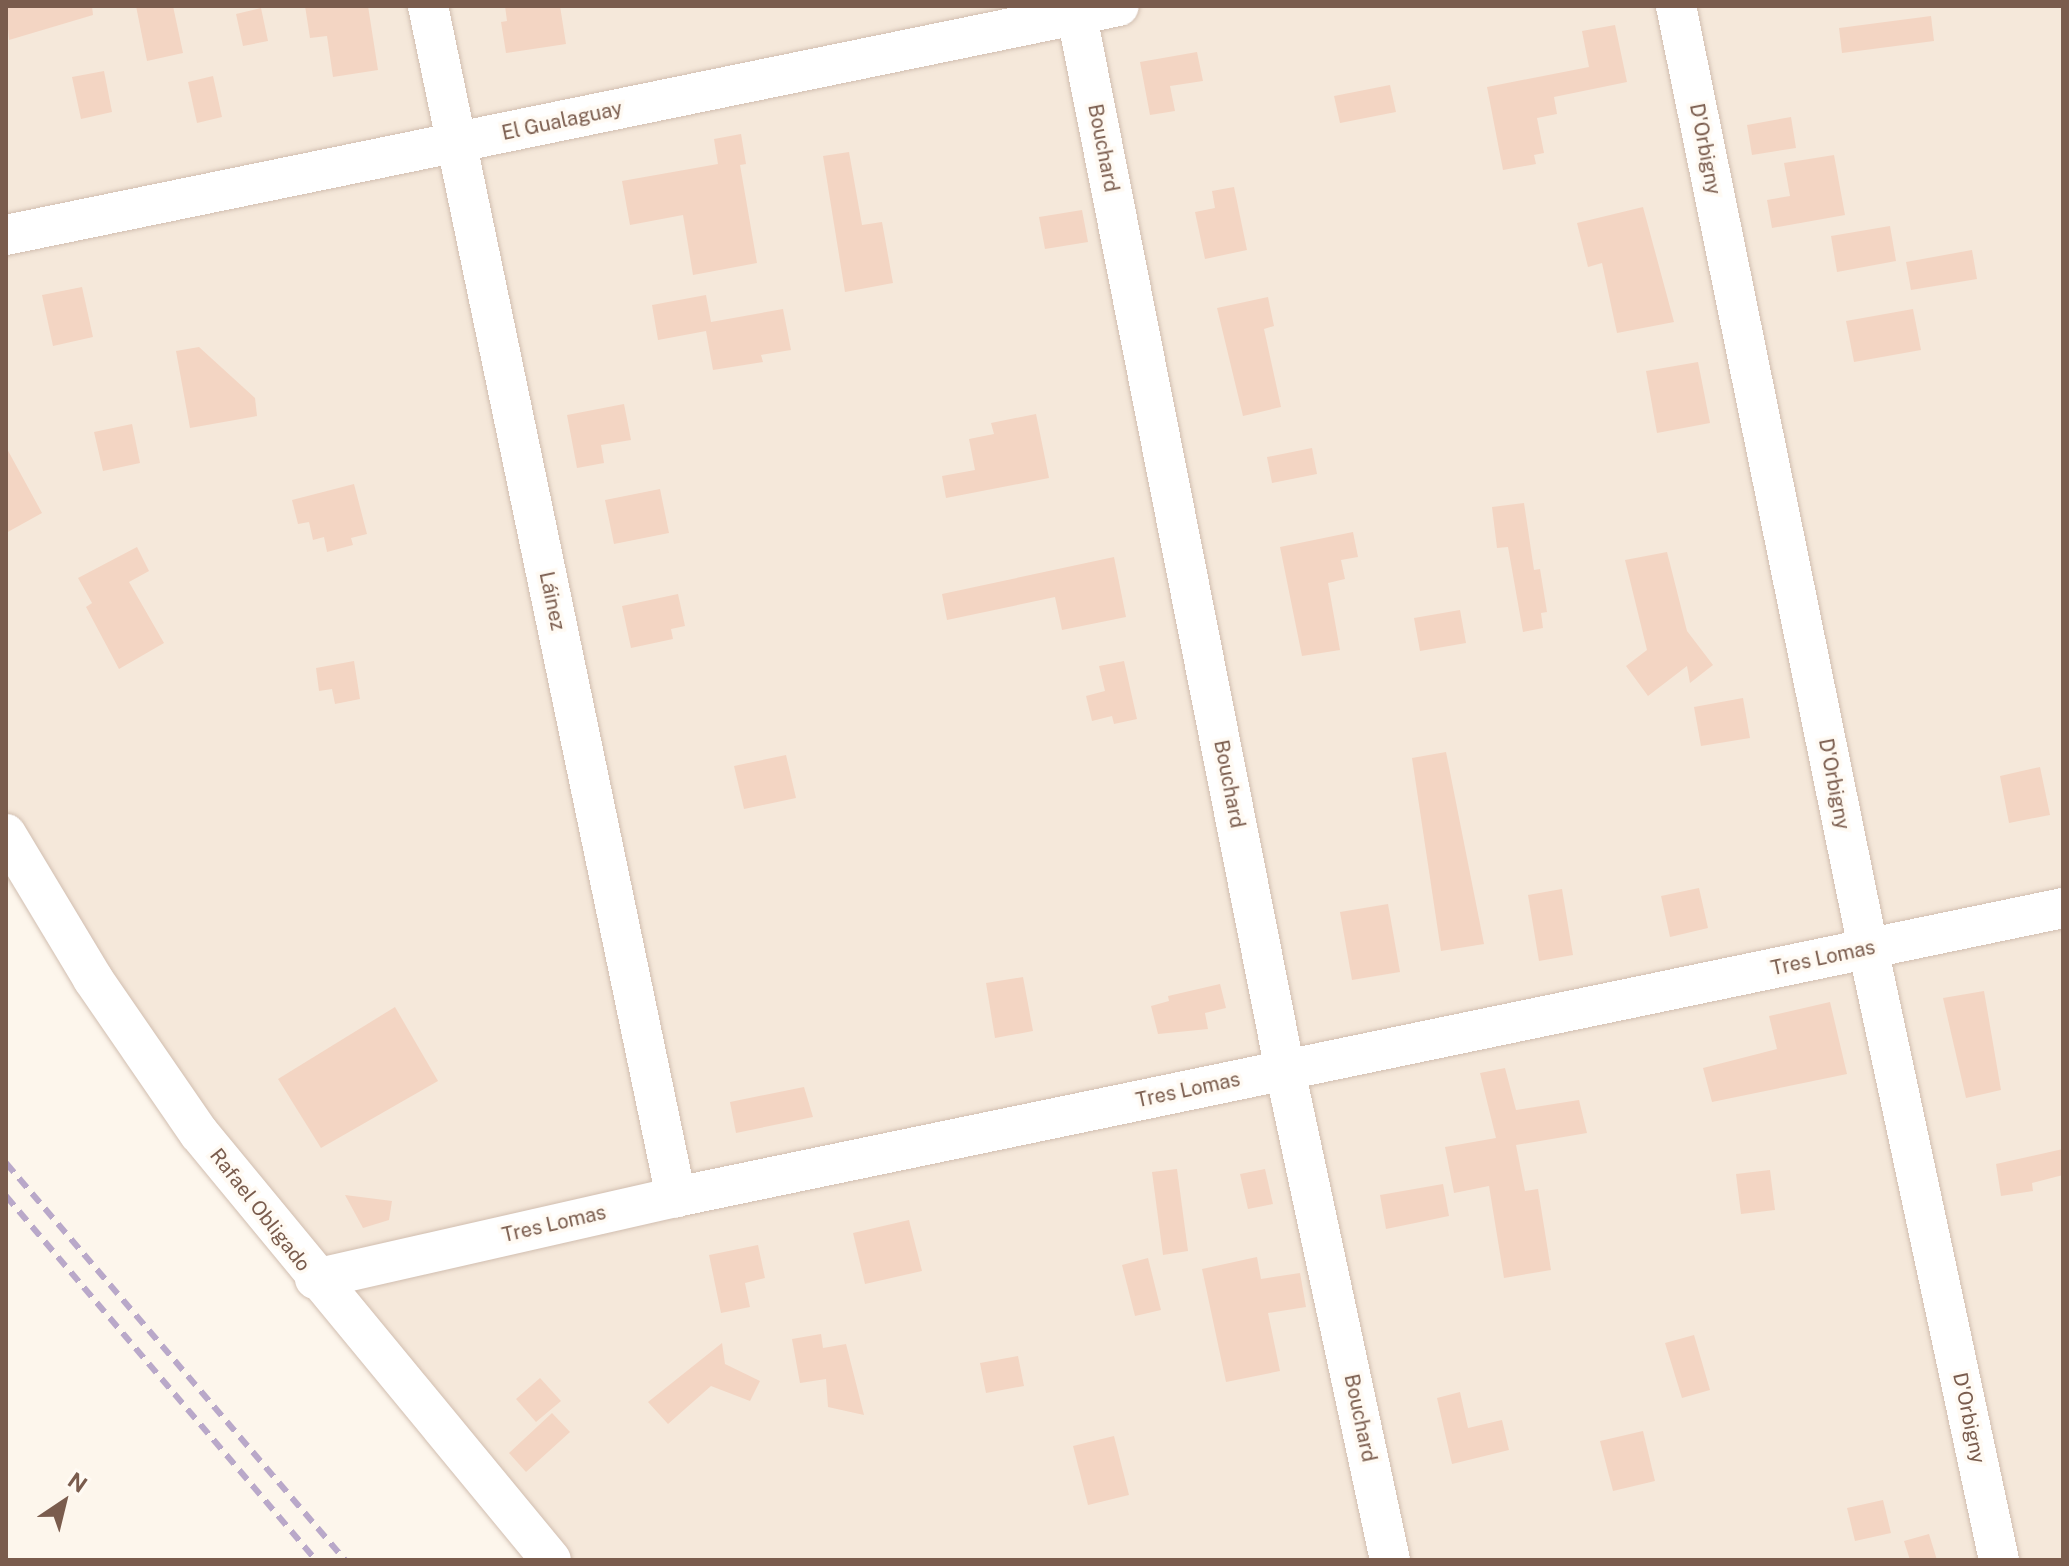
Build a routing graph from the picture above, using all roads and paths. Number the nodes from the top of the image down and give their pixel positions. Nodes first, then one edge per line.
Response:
1 (428, 6) edge
2 (1119, 6) edge
3 (1676, 6) edge
4 (1076, 10) edge
5 (457, 143) junction
6 (6, 235) edge
7 (6, 834) edge
8 (2063, 908) edge
9 (1868, 948) junction
10 (1285, 1070) junction
11 (676, 1197) junction
12 (315, 1279) junction
13 (551, 1560) edge
14 (1390, 1560) edge
15 (1999, 1560) edge

1 - 5 street, Láinez
2 - 4 street, El Gualaguay
3 - 9 street, D'Orbigny
4 - 5 street, El Gualaguay
4 - 10 street, Bouchard
5 - 6 street, El Gualaguay
5 - 11 street, Láinez
7 - 12 street, Rafael Obligado
8 - 9 street, Tres Lomas
9 - 10 street, Tres Lomas
9 - 15 street, D'Orbigny
10 - 11 street, Tres Lomas
10 - 14 street, Bouchard
11 - 12 street, Tres Lomas
12 - 13 street, Rafael Obligado

